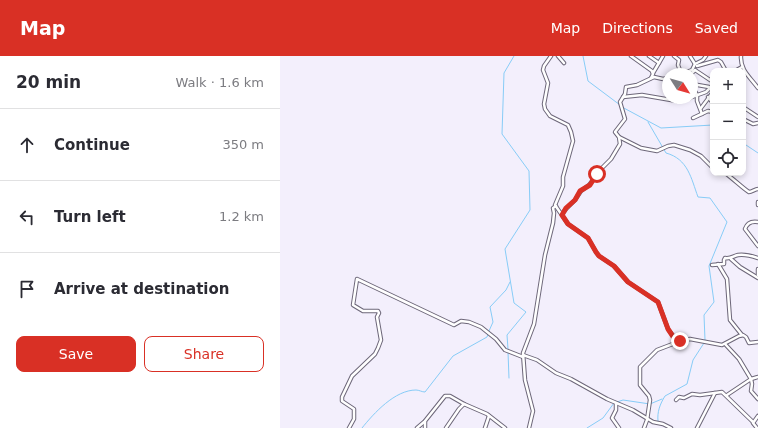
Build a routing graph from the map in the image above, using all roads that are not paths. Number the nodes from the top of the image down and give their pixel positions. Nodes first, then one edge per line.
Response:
1 (551, 56) edge
2 (558, 56) edge
3 (631, 56) edge
4 (649, 56) edge
5 (663, 56) edge
6 (674, 56) edge
7 (690, 56) edge
8 (706, 56) edge
9 (741, 56) edge
10 (564, 63) dead end
11 (659, 63) junction
12 (696, 64) junction
13 (742, 67) joint
14 (679, 68) edge
15 (694, 68) edge
16 (724, 68) edge
17 (653, 74) junction
18 (698, 75) edge
19 (748, 75) joint
20 (651, 78) junction
21 (662, 78) edge
22 (710, 81) edge
23 (698, 86) edge
24 (710, 88) edge
25 (758, 88) edge
26 (710, 90) edge
27 (710, 93) edge
28 (698, 95) edge
29 (622, 97) junction
30 (708, 97) junction
31 (662, 98) edge
32 (710, 99) edge
33 (698, 103) edge
34 (700, 108) junction
35 (746, 109) edge
36 (710, 111) edge
37 (702, 114) junction
38 (758, 117) edge
39 (693, 118) dead end
40 (746, 120) edge
41 (758, 123) edge
42 (619, 136) junction
43 (710, 165) edge
44 (730, 176) edge
45 (758, 189) edge
46 (758, 202) edge
47 (758, 205) edge
48 (556, 206) junction
49 (562, 215) junction
50 (758, 222) edge
51 (758, 246) edge
52 (758, 258) edge
53 (731, 259) junction
54 (718, 264) junction
55 (712, 265) dead end
56 (758, 269) edge
57 (758, 275) edge
58 (758, 278) edge
59 (742, 335) junction
60 (678, 342) junction
61 (758, 342) edge
62 (726, 344) junction
63 (523, 356) junction
64 (758, 377) edge
65 (751, 379) junction
66 (715, 393) junction
67 (726, 395) junction
68 (676, 400) dead end
69 (758, 400) edge
70 (616, 403) junction
71 (464, 404) junction
72 (489, 416) junction
73 (758, 416) edge
74 (647, 418) junction
75 (424, 422) junction
76 (754, 422) junction
77 (349, 428) edge
78 (417, 428) edge
79 (425, 428) edge
80 (446, 428) edge
81 (485, 428) edge
82 (505, 428) edge
83 (529, 428) edge
84 (619, 428) edge
85 (644, 428) edge
86 (671, 428) edge
87 (697, 428) edge
88 (757, 428) edge

1 - 48 street
2 - 10 street
3 - 17 street
4 - 11 street
5 - 11 street
6 - 14 street
7 - 12 street
8 - 12 street
9 - 13 street
11 - 17 street
12 - 15 street
12 - 16 street
13 - 19 street
17 - 20 street
18 - 22 street
19 - 25 street
20 - 21 street
20 - 29 street
23 - 24 street
26 - 28 street
27 - 30 street
29 - 31 street
29 - 42 street
30 - 32 street
30 - 34 street
33 - 34 street
34 - 37 street
35 - 38 street
36 - 37 street
37 - 39 street
40 - 41 street
42 - 43 street
42 - 49 street
44 - 45 street
46 - 47 street
48 - 49 street
48 - 63 street
49 - 60 street
50 - 51 street
52 - 53 street
53 - 54 street
53 - 58 street
54 - 55 street
54 - 59 street
56 - 57 street
59 - 61 street
59 - 62 street
60 - 62 street
60 - 74 street
62 - 65 street
63 - 70 street
63 - 77 street
63 - 83 street
64 - 65 street
65 - 67 street
65 - 69 street
66 - 67 street
66 - 68 street
66 - 87 street
67 - 76 street
70 - 74 street
70 - 84 street
71 - 72 street
71 - 75 street
71 - 80 street
72 - 81 street
72 - 82 street
73 - 76 street
74 - 85 street
74 - 86 street
75 - 78 street
75 - 79 street
76 - 88 street

